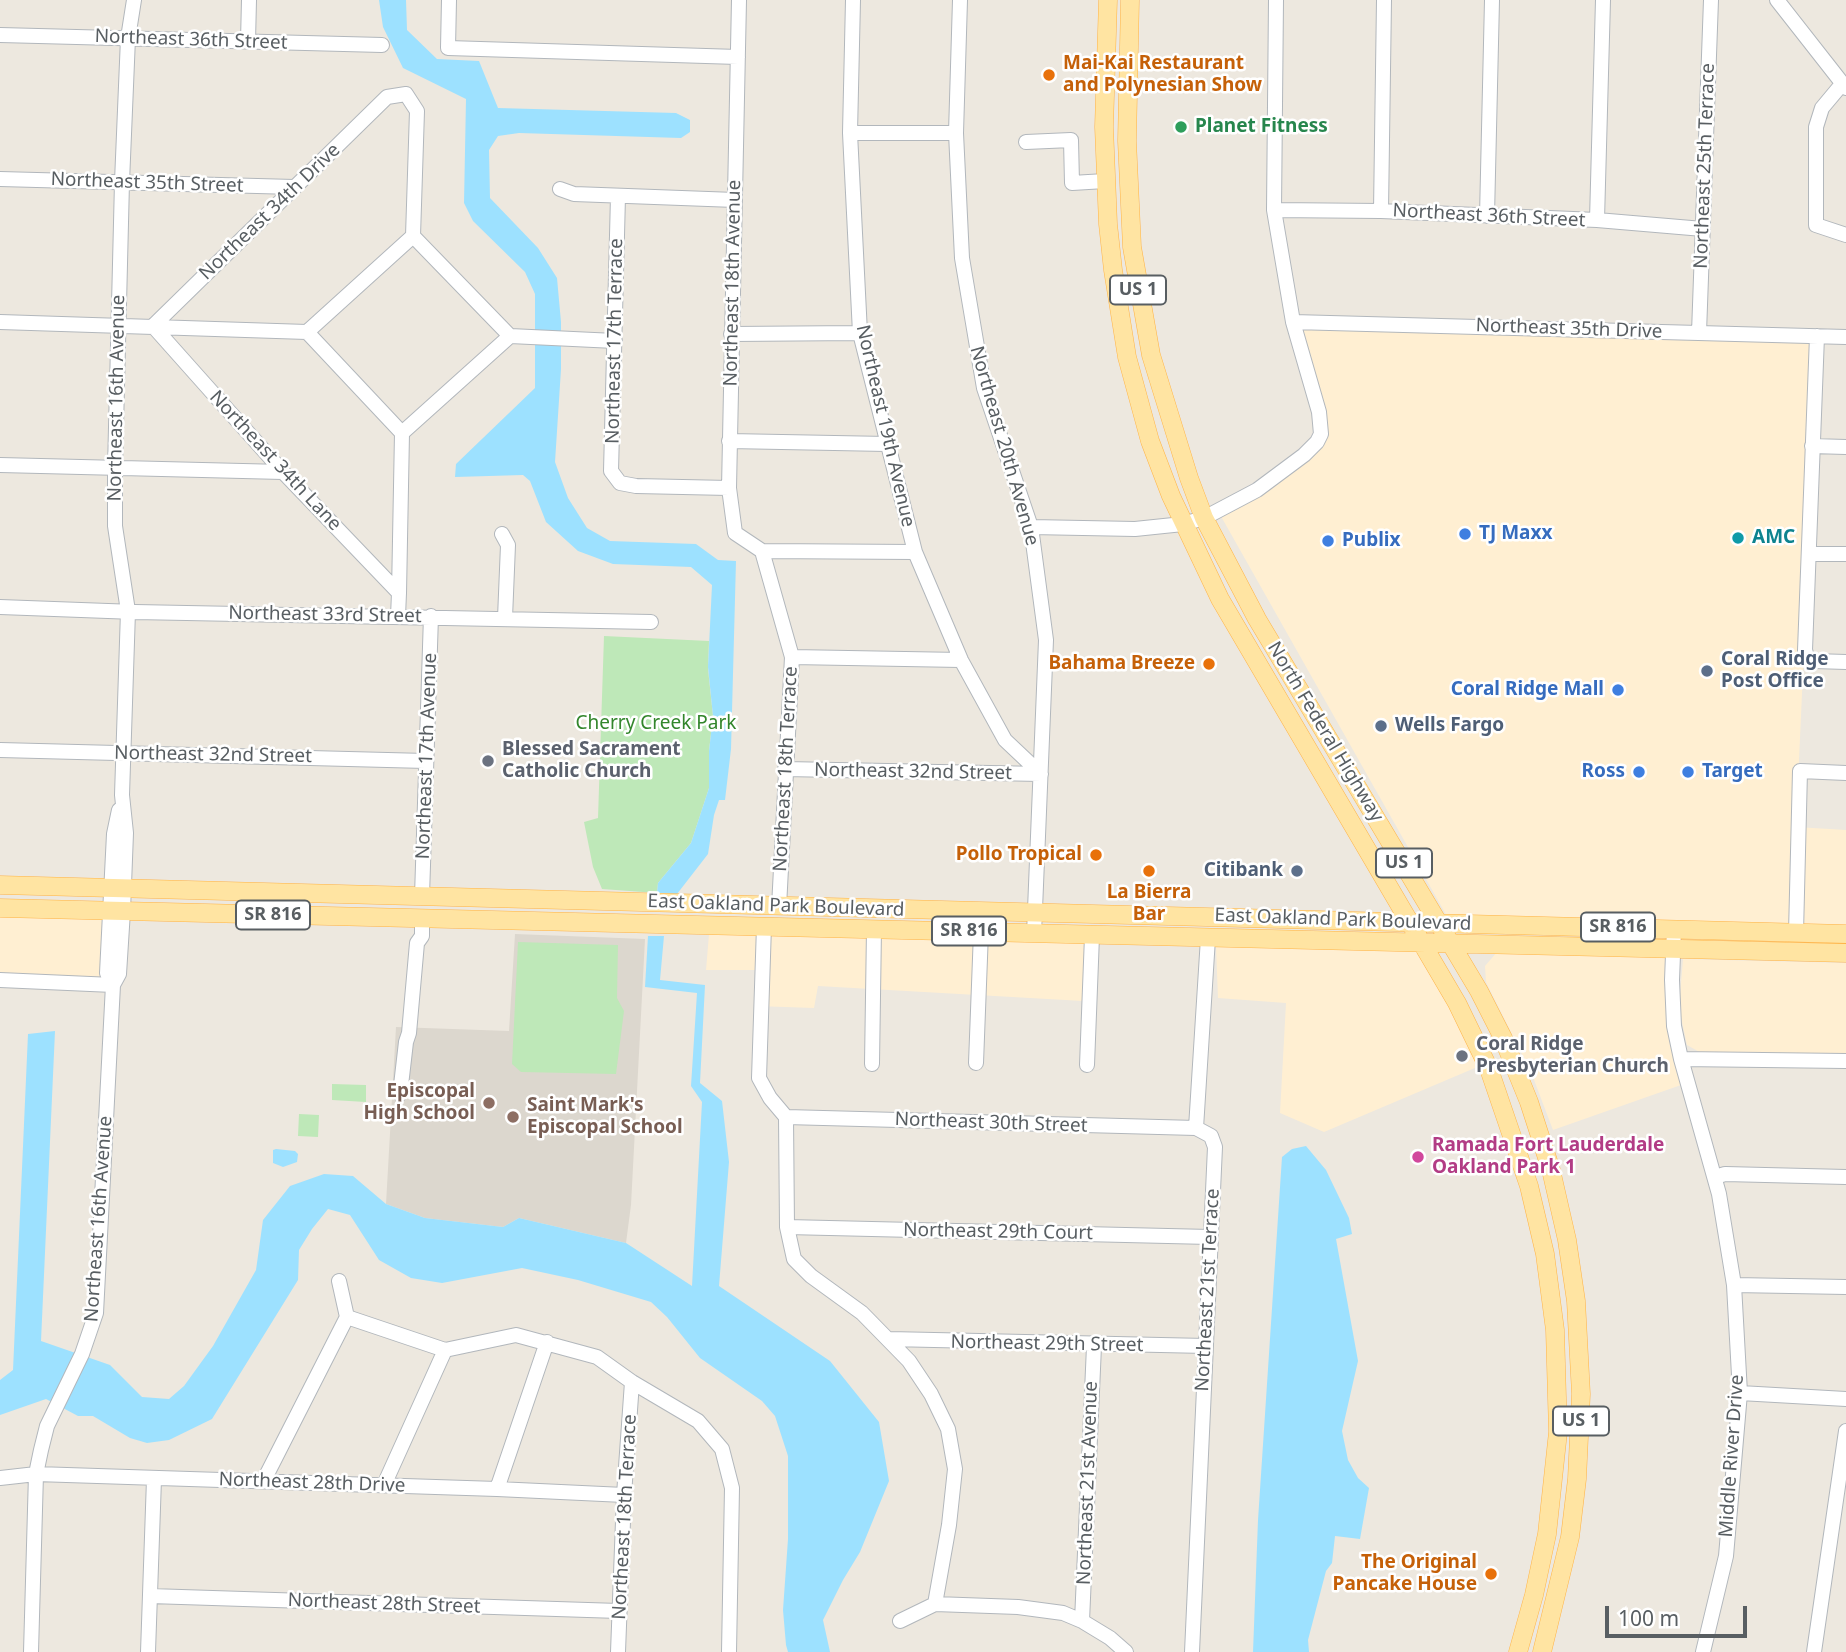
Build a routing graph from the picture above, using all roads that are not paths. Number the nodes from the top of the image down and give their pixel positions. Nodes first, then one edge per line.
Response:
1 (135, 0) edge
2 (249, 0) edge
3 (449, 0) edge
4 (739, 0) edge
5 (853, 0) edge
6 (960, 0) edge
7 (1108, 0) edge
8 (1276, 0) edge
9 (1384, 0) edge
10 (1492, 0) edge
11 (1603, 0) edge
12 (1711, 0) edge
13 (1777, 0) edge
14 (1129, 1) edge
15 (0, 35) edge
16 (128, 38) junction
17 (248, 41) junction
18 (382, 45) dead end
19 (738, 58) junction
20 (1844, 86) edge
21 (850, 133) junction
22 (956, 133) junction
23 (1026, 142) dead end
24 (0, 179) edge
25 (1105, 181) junction
26 (122, 182) junction
27 (294, 187) junction
28 (560, 189) dead end
29 (618, 196) junction
30 (734, 200) junction
31 (1274, 211) junction
32 (1381, 211) junction
33 (1130, 212) junction
34 (1487, 216) junction
35 (1597, 220) junction
36 (1703, 229) junction
37 (1846, 235) edge
38 (413, 236) junction
39 (0, 322) edge
40 (1293, 322) junction
41 (119, 326) junction
42 (153, 326) junction
43 (307, 332) junction
44 (860, 333) junction
45 (1699, 333) junction
46 (731, 334) junction
47 (510, 337) junction
48 (1817, 337) junction
49 (1846, 337) edge
50 (615, 341) junction
51 (402, 433) junction
52 (729, 441) junction
53 (887, 444) junction
54 (1812, 446) junction
55 (1846, 447) edge
56 (0, 465) edge
57 (115, 468) junction
58 (283, 472) junction
59 (729, 488) junction
60 (1204, 518) junction
61 (1183, 524) junction
62 (1031, 527) junction
63 (502, 534) dead end
64 (762, 551) junction
65 (915, 552) junction
66 (1809, 554) junction
67 (1846, 554) edge
68 (399, 593) junction
69 (0, 607) edge
70 (128, 611) junction
71 (398, 616) junction
72 (431, 617) junction
73 (505, 618) junction
74 (651, 622) dead end
75 (792, 657) junction
76 (961, 660) junction
77 (1846, 662) edge
78 (1285, 712) junction
79 (1322, 727) junction
80 (1300, 737) junction
81 (0, 750) edge
82 (124, 753) junction
83 (426, 761) junction
84 (785, 769) junction
85 (1846, 773) edge
86 (1041, 774) junction
87 (1354, 780) junction
88 (0, 885) edge
89 (118, 888) junction
90 (422, 896) junction
91 (444, 897) junction
92 (692, 904) junction
93 (779, 907) junction
94 (0, 908) edge
95 (117, 911) junction
96 (1035, 912) junction
97 (1238, 917) junction
98 (399, 918) junction
99 (1408, 922) junction
100 (1440, 924) junction
101 (681, 925) junction
102 (764, 926) junction
103 (422, 927) junction
104 (874, 929) junction
105 (1674, 929) junction
106 (981, 932) junction
107 (1796, 933) junction
108 (1824, 933) junction
109 (1034, 934) junction
110 (1846, 934) edge
111 (1092, 936) junction
112 (1214, 938) junction
113 (1423, 944) junction
114 (1453, 945) junction
115 (1494, 945) junction
116 (1673, 948) junction
117 (1779, 952) junction
118 (1808, 952) junction
119 (1846, 953) edge
120 (0, 980) edge
121 (113, 985) junction
122 (1479, 991) junction
123 (1681, 1059) junction
124 (1846, 1061) edge
125 (976, 1063) dead end
126 (872, 1064) dead end
127 (1087, 1065) dead end
128 (400, 1094) dead end
129 (786, 1117) junction
130 (1196, 1128) junction
131 (1715, 1177) junction
132 (1846, 1177) edge
133 (1529, 1186) junction
134 (1560, 1209) junction
135 (787, 1227) junction
136 (1210, 1237) junction
137 (339, 1281) dead end
138 (1734, 1285) junction
139 (1846, 1287) edge
140 (347, 1317) junction
141 (889, 1339) junction
142 (547, 1342) junction
143 (1094, 1346) junction
144 (1206, 1346) junction
145 (445, 1350) junction
146 (632, 1382) junction
147 (1740, 1394) junction
148 (1846, 1399) edge
149 (1846, 1430) edge
150 (36, 1474) junction
151 (0, 1478) edge
152 (154, 1479) junction
153 (264, 1480) junction
154 (384, 1485) junction
155 (497, 1489) junction
156 (624, 1495) junction
157 (1547, 1534) junction
158 (1541, 1563) junction
159 (1564, 1565) junction
160 (1558, 1594) junction
161 (150, 1596) junction
162 (935, 1604) junction
163 (619, 1611) junction
164 (1082, 1621) junction
165 (900, 1622) dead end
166 (31, 1652) edge
167 (148, 1652) edge
168 (618, 1652) edge
169 (729, 1652) edge
170 (1126, 1652) edge
171 (1192, 1652) edge
172 (1518, 1652) edge
173 (1542, 1652) edge
174 (1703, 1652) edge
175 (1814, 1652) edge

1 - 16 street, Northeast 16th Avenue
2 - 17 street
3 - 19 street
4 - 19 street, Northeast 18th Avenue
5 - 21 street, Northeast 19th Avenue
6 - 22 street, Northeast 20th Avenue
7 - 25 main road, North Federal Highway / US 1
8 - 31 street
9 - 32 street
10 - 34 street
11 - 35 street
12 - 36 street, Northeast 25th Terrace
13 - 20 street
14 - 33 main road, North Federal Highway / US 1
15 - 16 street, Northeast 36th Street
16 - 17 street, Northeast 36th Street
16 - 26 street, Northeast 16th Avenue
17 - 18 street, Northeast 36th Street
19 - 30 street, Northeast 18th Avenue
20 - 37 street
21 - 22 street
21 - 44 street, Northeast 19th Avenue
22 - 62 street, Northeast 20th Avenue
23 - 25 street
24 - 26 street, Northeast 35th Street
25 - 33 main road
25 - 61 main road, North Federal Highway / US 1
26 - 27 street, Northeast 35th Street
26 - 41 street, Northeast 16th Avenue
27 - 38 street, Northeast 34th Drive
27 - 42 street, Northeast 34th Drive
28 - 29 street
29 - 30 street
29 - 50 street, Northeast 17th Terrace
30 - 46 street, Northeast 18th Avenue
31 - 32 street, Northeast 36th Street
31 - 40 street
32 - 34 street, Northeast 36th Street
33 - 60 main road, North Federal Highway / US 1
34 - 35 street, Northeast 36th Street
35 - 36 street, Northeast 36th Street
36 - 45 street, Northeast 25th Terrace
38 - 43 street
38 - 47 street
39 - 41 street
40 - 45 street, Northeast 35th Drive
40 - 60 street
41 - 42 street
41 - 57 street, Northeast 16th Avenue
42 - 43 street
42 - 58 street, Northeast 34th Lane
43 - 51 street
44 - 46 street
44 - 53 street, Northeast 19th Avenue
45 - 48 street, Northeast 35th Drive
46 - 52 street, Northeast 18th Avenue
47 - 50 street
47 - 51 street
48 - 49 street, Northeast 35th Drive
48 - 54 street
50 - 59 street, Northeast 17th Terrace
51 - 68 street
52 - 53 street
52 - 59 street, Northeast 18th Avenue
53 - 65 street, Northeast 19th Avenue
54 - 55 street
54 - 66 street
56 - 57 street
57 - 58 street
57 - 70 street, Northeast 16th Avenue
58 - 68 street, Northeast 34th Lane
59 - 64 street, Northeast 18th Avenue
60 - 61 street
60 - 79 main road, North Federal Highway / US 1
61 - 62 street
61 - 78 main road, North Federal Highway / US 1
62 - 86 street, Northeast 20th Avenue
63 - 73 street
64 - 65 street
64 - 75 street, Northeast 18th Terrace
65 - 76 street, Northeast 19th Avenue
66 - 67 street
66 - 77 street
68 - 71 street
69 - 70 street, Northeast 33rd Street
70 - 71 street, Northeast 33rd Street
70 - 82 street, Northeast 16th Avenue
71 - 72 street, Northeast 33rd Street
72 - 73 street, Northeast 33rd Street
72 - 83 street, Northeast 17th Avenue
73 - 74 street, Northeast 33rd Street
75 - 76 street
75 - 84 street, Northeast 18th Terrace
76 - 86 street, Northeast 19th Avenue
78 - 79 main road
78 - 80 main road, North Federal Highway / US 1
79 - 87 main road, North Federal Highway / US 1
80 - 87 main road
80 - 99 main road, North Federal Highway / US 1
81 - 82 street, Northeast 32nd Street
82 - 83 street, Northeast 32nd Street
82 - 89 street, Northeast 16th Avenue
83 - 90 street, Northeast 17th Avenue
84 - 86 street, Northeast 32nd Street
84 - 93 street, Northeast 18th Terrace
85 - 107 street
86 - 96 street, Northeast 20th Avenue
87 - 100 main road, North Federal Highway / US 1
88 - 89 main road, East Oakland Park Boulevard / SR 816
89 - 90 main road, East Oakland Park Boulevard / SR 816
89 - 95 street, Northeast 16th Avenue
90 - 91 main road, East Oakland Park Boulevard / SR 816
90 - 98 main road
91 - 92 main road, East Oakland Park Boulevard / SR 816
91 - 103 main road
92 - 93 main road, East Oakland Park Boulevard / SR 816
92 - 101 main road
93 - 96 main road, East Oakland Park Boulevard / SR 816
93 - 102 main road
94 - 95 main road, East Oakland Park Boulevard / SR 816
95 - 98 main road, East Oakland Park Boulevard / SR 816
95 - 121 street, Northeast 16th Avenue
96 - 97 main road, East Oakland Park Boulevard / SR 816
96 - 109 street, Northeast 20th Avenue
97 - 99 main road, East Oakland Park Boulevard / SR 816
97 - 112 main road
98 - 103 main road, East Oakland Park Boulevard / SR 816
99 - 100 main road, East Oakland Park Boulevard / SR 816
99 - 113 main road, North Federal Highway / US 1
100 - 105 main road, East Oakland Park Boulevard / SR 816
100 - 114 main road, North Federal Highway / US 1
101 - 102 main road, East Oakland Park Boulevard / SR 816
101 - 103 main road, East Oakland Park Boulevard / SR 816
102 - 104 main road, East Oakland Park Boulevard / SR 816
102 - 129 street
103 - 128 street
104 - 106 main road, East Oakland Park Boulevard / SR 816
104 - 126 street
105 - 107 main road, East Oakland Park Boulevard / SR 816
105 - 116 street, Middle River Drive
106 - 109 main road, East Oakland Park Boulevard / SR 816
106 - 125 street
107 - 108 main road, East Oakland Park Boulevard / SR 816
107 - 117 main road
108 - 110 main road, East Oakland Park Boulevard / SR 816
108 - 118 main road
109 - 111 main road, East Oakland Park Boulevard / SR 816
111 - 112 main road, East Oakland Park Boulevard / SR 816
111 - 127 street
112 - 113 main road, East Oakland Park Boulevard / SR 816
112 - 130 street
113 - 114 main road, East Oakland Park Boulevard / SR 816
113 - 133 main road, North Federal Highway / US 1
114 - 115 main road, East Oakland Park Boulevard / SR 816
114 - 122 main road, North Federal Highway / US 1
115 - 116 main road, East Oakland Park Boulevard / SR 816
115 - 122 main road
116 - 117 main road, East Oakland Park Boulevard / SR 816
116 - 123 street, Middle River Drive
117 - 118 main road, East Oakland Park Boulevard / SR 816
118 - 119 main road, East Oakland Park Boulevard / SR 816
120 - 121 street
121 - 150 street, Northeast 16th Avenue
122 - 134 main road, North Federal Highway / US 1
123 - 124 street
123 - 131 street, Middle River Drive
129 - 130 street, Northeast 30th Street
129 - 135 street
130 - 136 street, Northeast 21st Terrace
131 - 132 street
131 - 138 street, Middle River Drive
133 - 134 main road
133 - 157 main road, North Federal Highway / US 1
134 - 159 main road, North Federal Highway / US 1
135 - 136 street, Northeast 29th Court
135 - 141 street
136 - 144 street, Northeast 21st Terrace
137 - 140 street
138 - 139 street
138 - 147 street, Middle River Drive
140 - 145 street
140 - 153 street
141 - 143 street, Northeast 29th Street
141 - 162 street
142 - 145 street
142 - 146 street
142 - 155 street
143 - 144 street, Northeast 29th Street
143 - 164 street, Northeast 21st Avenue
144 - 171 street, Northeast 21st Terrace
145 - 154 street
146 - 156 street, Northeast 18th Terrace
146 - 169 street
147 - 148 street
147 - 174 street, Middle River Drive
149 - 175 street
150 - 151 street, Northeast 28th Drive
150 - 152 street, Northeast 28th Drive
150 - 166 street, Northeast 16th Avenue
152 - 153 street, Northeast 28th Drive
152 - 161 street
153 - 154 street, Northeast 28th Drive
154 - 155 street, Northeast 28th Drive
155 - 156 street, Northeast 28th Drive
156 - 163 street, Northeast 18th Terrace
157 - 158 main road, North Federal Highway / US 1
157 - 159 main road
158 - 160 main road
158 - 172 main road, North Federal Highway / US 1
159 - 160 main road, North Federal Highway / US 1
160 - 173 main road, North Federal Highway / US 1
161 - 163 street, Northeast 28th Street
161 - 167 street
162 - 164 street
162 - 165 street
163 - 168 street, Northeast 18th Terrace
164 - 170 street

